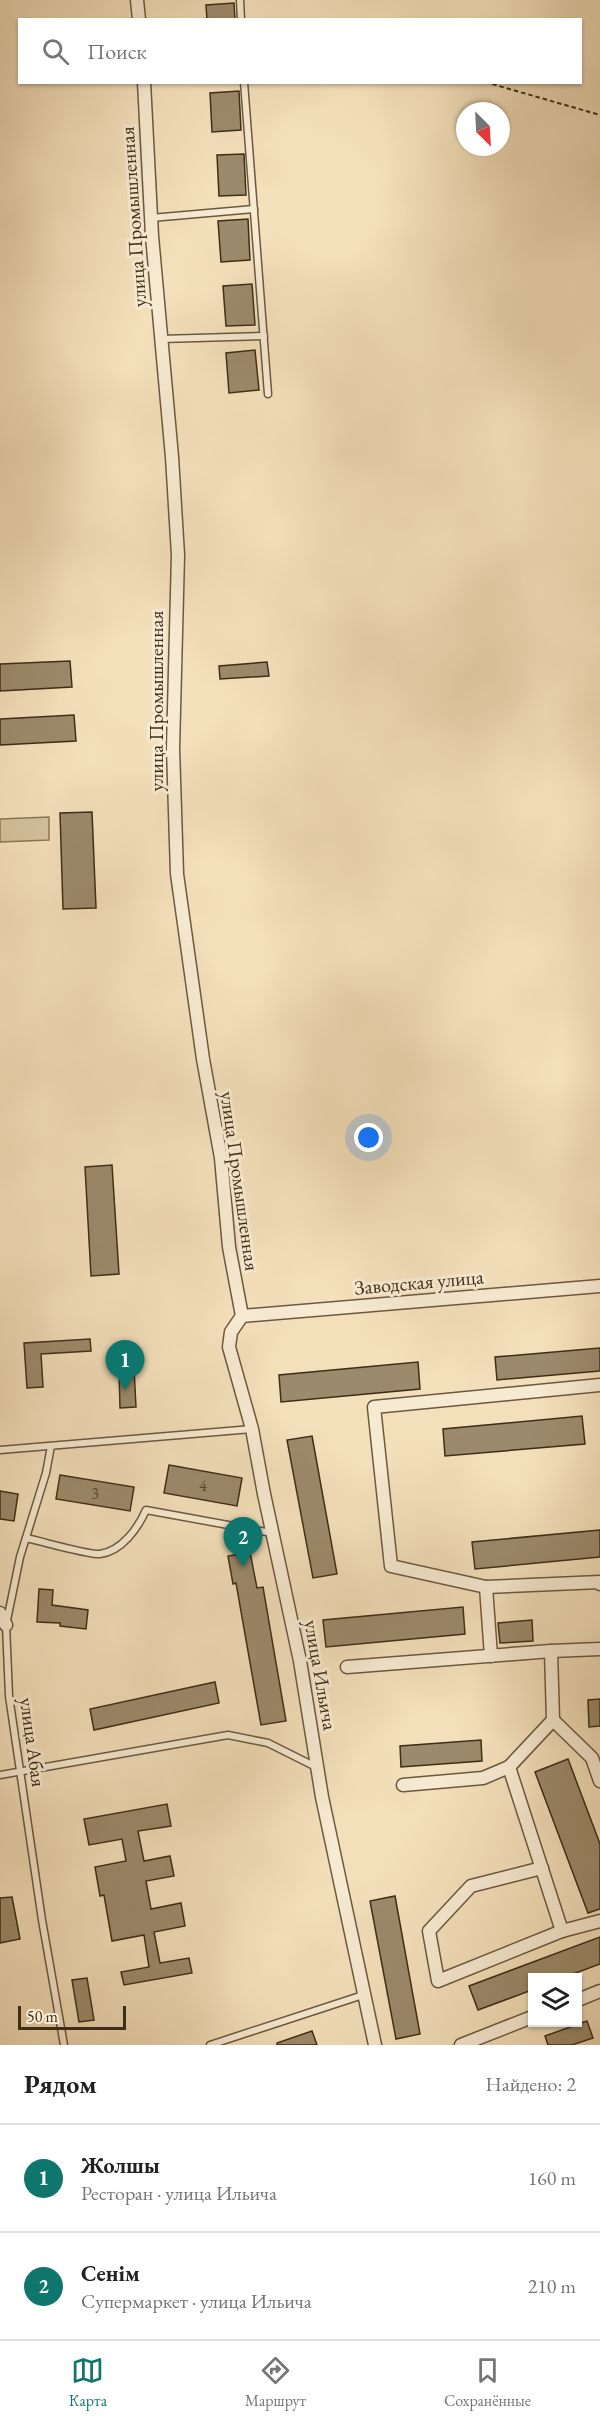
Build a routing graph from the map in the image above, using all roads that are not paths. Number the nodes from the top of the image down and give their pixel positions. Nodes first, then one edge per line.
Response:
1 (137, 0) edge
2 (240, 0) edge
3 (139, 18) edge
4 (241, 18) edge
5 (144, 84) edge
6 (244, 84) edge
7 (254, 209) junction
8 (152, 218) junction
9 (264, 336) junction
10 (161, 339) junction
11 (268, 394) dead end
12 (600, 1286) edge
13 (242, 1316) junction
14 (600, 1385) edge
15 (252, 1429) junction
16 (51, 1446) junction
17 (0, 1450) edge
18 (272, 1533) junction
19 (26, 1538) junction
20 (600, 1583) edge
21 (486, 1587) junction
22 (3, 1619) edge
23 (600, 1649) edge
24 (551, 1651) junction
25 (491, 1656) junction
26 (347, 1667) dead end
27 (553, 1720) junction
28 (596, 1758) edge
29 (317, 1767) junction
30 (509, 1767) junction
31 (21, 1771) junction
32 (0, 1774) edge
33 (600, 1781) edge
34 (403, 1785) dead end
35 (542, 1868) junction
36 (600, 1922) edge
37 (562, 1931) junction
38 (600, 1991) edge
39 (363, 1995) junction
40 (582, 1998) edge
41 (528, 2020) edge
42 (64, 2045) edge
43 (210, 2045) edge
44 (375, 2045) edge
45 (461, 2045) edge

1 - 3 street
2 - 4 lane
5 - 8 street, улица Промышленная
6 - 7 lane
7 - 8 lane
7 - 9 lane
8 - 10 street, улица Промышленная
9 - 10 lane
9 - 11 lane
10 - 13 street, улица Промышленная
12 - 13 street, Заводская улица
13 - 15 street, улица Ильича
14 - 21 street
15 - 16 lane
15 - 18 street, улица Ильича
16 - 17 lane
16 - 19 lane, улица Абая
18 - 19 lane
18 - 29 street, улица Ильича
19 - 22 lane, улица Абая
20 - 21 street
21 - 25 street
22 - 31 lane, улица Абая
23 - 24 street
24 - 25 street
24 - 27 street
25 - 26 street
27 - 28 street
27 - 30 street
28 - 33 street
29 - 31 lane
29 - 39 street, улица Ильича
30 - 34 street
30 - 35 street
31 - 32 lane
31 - 42 lane, улица Абая
35 - 37 street
35 - 37 street
36 - 37 street
38 - 40 street
39 - 43 lane
39 - 44 street, улица Ильича
41 - 45 street

